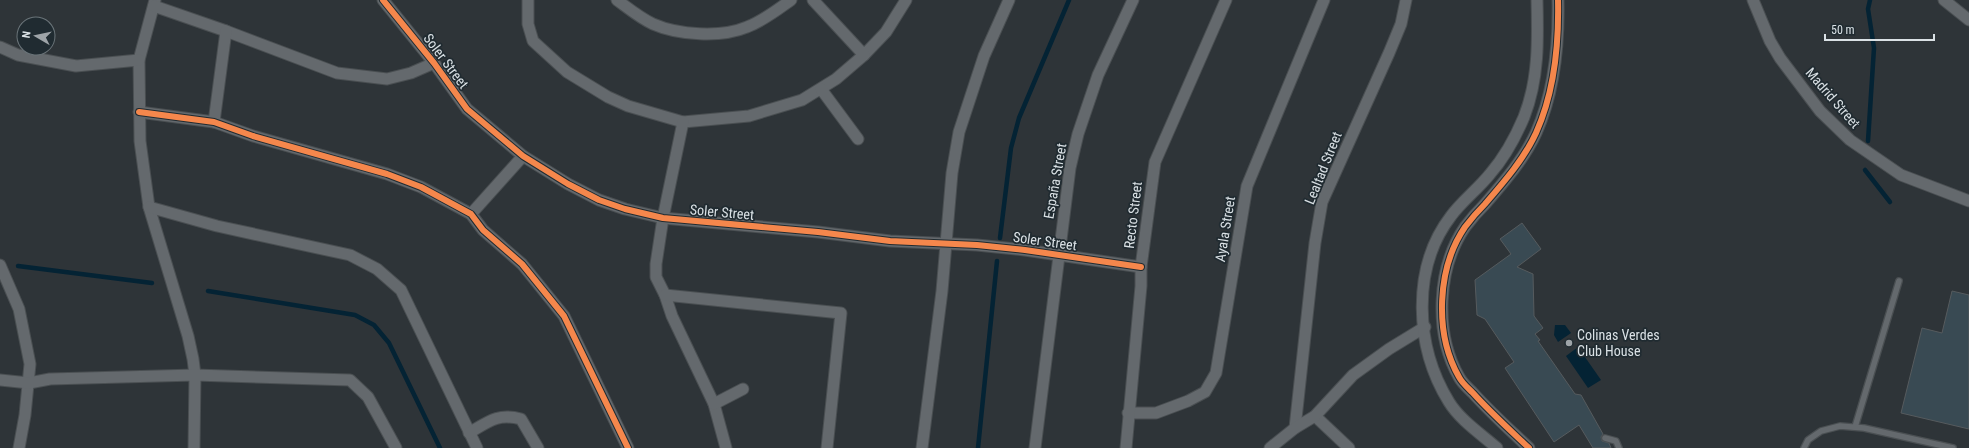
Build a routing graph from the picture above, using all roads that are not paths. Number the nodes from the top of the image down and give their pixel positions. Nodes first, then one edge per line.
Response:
1 (383, 0) edge
2 (528, 0) edge
3 (617, 0) edge
4 (791, 0) edge
5 (812, 0) edge
6 (906, 0) edge
7 (1009, 0) edge
8 (1133, 0) edge
9 (1226, 0) edge
10 (1324, 0) edge
11 (1406, 0) edge
12 (1537, 0) edge
13 (1558, 0) edge
14 (1753, 0) edge
15 (1944, 0) edge
16 (154, 3) edge
17 (1969, 20) edge
18 (226, 31) junction
19 (0, 47) edge
20 (864, 55) junction
21 (139, 60) junction
22 (434, 63) junction
23 (821, 88) junction
24 (139, 112) junction
25 (214, 122) junction
26 (683, 122) junction
27 (858, 139) dead end
28 (523, 156) junction
29 (1969, 201) edge
30 (149, 207) junction
31 (471, 214) junction
32 (663, 218) junction
33 (946, 244) junction
34 (1059, 255) junction
35 (0, 265) edge
36 (1141, 267) junction
37 (1899, 281) dead end
38 (665, 295) junction
39 (1424, 326) junction
40 (196, 374) junction
41 (0, 380) edge
42 (29, 383) junction
43 (744, 389) dead end
44 (714, 404) junction
45 (1128, 414) junction
46 (1315, 416) junction
47 (1855, 427) junction
48 (1295, 428) junction
49 (469, 433) junction
50 (1605, 438) dead end
51 (1280, 444) edge
52 (19, 448) edge
53 (194, 448) edge
54 (396, 448) edge
55 (477, 448) edge
56 (538, 448) edge
57 (628, 448) edge
58 (726, 448) edge
59 (827, 448) edge
60 (922, 448) edge
61 (1035, 448) edge
62 (1126, 448) edge
63 (1270, 448) edge
64 (1349, 448) edge
65 (1497, 448) edge
66 (1529, 448) edge
67 (1619, 448) edge
68 (1804, 448) edge
69 (1953, 448) edge

1 - 22 street, Soler Street
2 - 26 street
3 - 4 street
5 - 20 street
6 - 20 street
7 - 33 street
8 - 34 street, España Street
9 - 36 street, Recto Street
10 - 45 street, Ayala Street
11 - 48 street, Lealtad Street
12 - 39 street
13 - 66 street
14 - 29 street, Madrid Street
15 - 17 street
16 - 18 street
16 - 21 street
18 - 22 street
18 - 25 street
19 - 21 street
20 - 23 street
21 - 24 street
22 - 28 street, Soler Street
23 - 26 street
23 - 27 street
24 - 25 street
24 - 30 street
25 - 31 street
26 - 32 street
28 - 31 street
28 - 32 street, Soler Street
30 - 40 street
30 - 49 street
31 - 57 street
32 - 33 street, Soler Street
32 - 38 street
33 - 34 street, Soler Street
33 - 60 street
34 - 36 street, Soler Street
34 - 61 street, España Street
35 - 42 street
36 - 45 street, Recto Street
37 - 47 lane
38 - 44 street
38 - 59 street
39 - 46 street
39 - 65 street
40 - 42 street
40 - 53 street
40 - 54 street
41 - 42 street
42 - 52 street
43 - 44 street
44 - 58 street
45 - 62 street, Recto Street
46 - 48 street
46 - 64 street
47 - 68 lane
47 - 69 lane
48 - 51 street
49 - 55 street
49 - 56 street
50 - 67 lane
51 - 63 street

